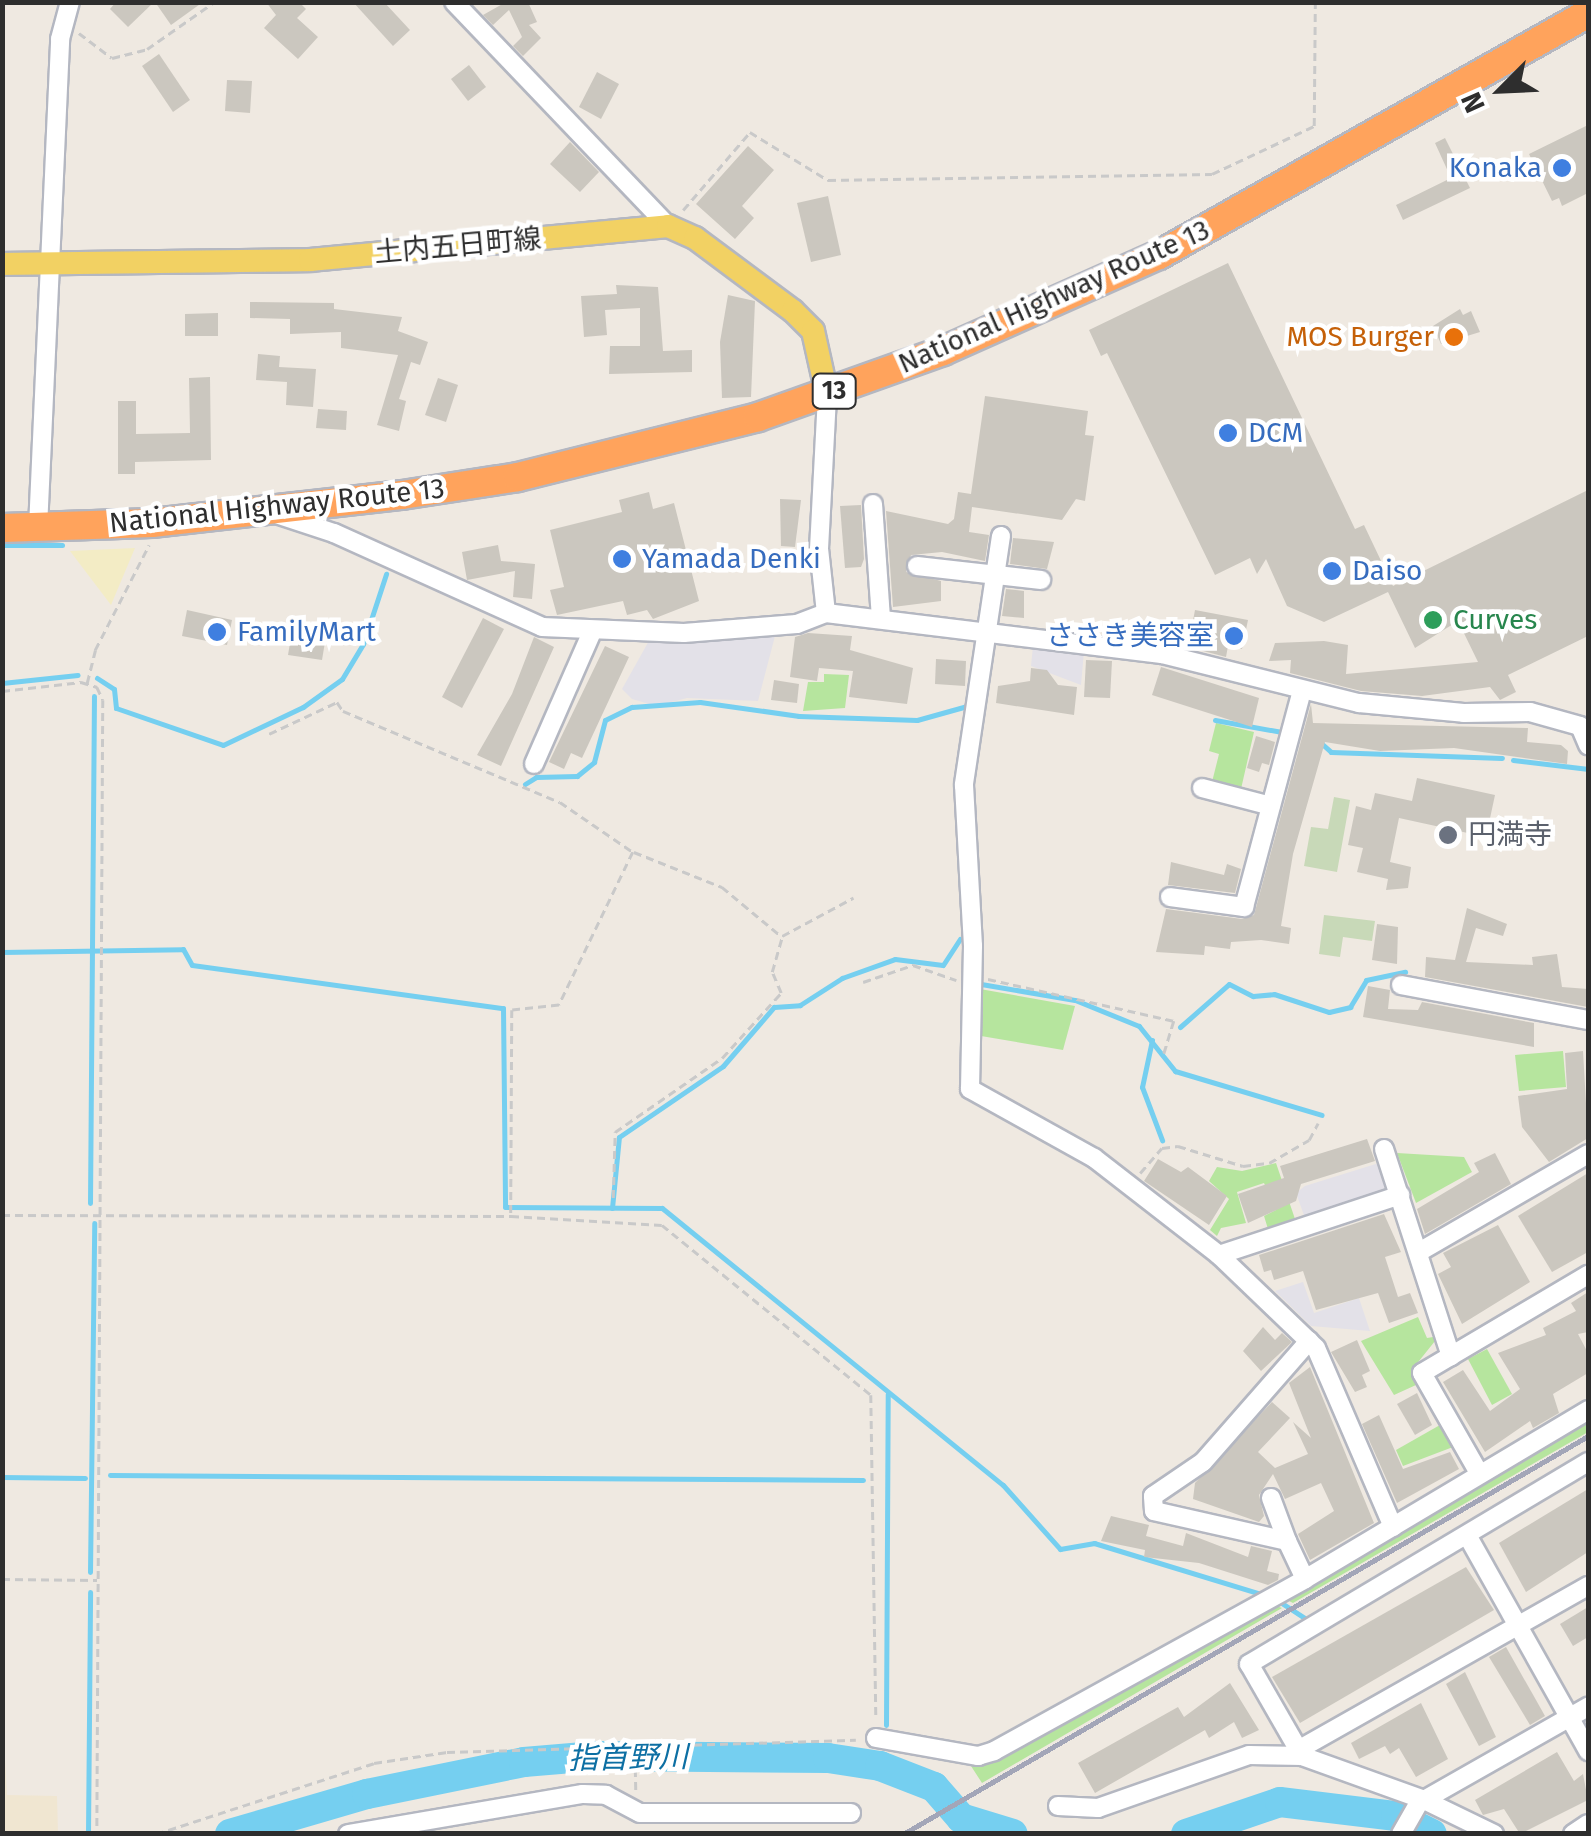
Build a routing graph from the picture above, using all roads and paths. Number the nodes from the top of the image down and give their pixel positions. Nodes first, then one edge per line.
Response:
1 (70, 2) edge
2 (214, 2) edge
3 (454, 2) edge
4 (1315, 2) edge
5 (1588, 13) edge
6 (60, 39) junction
7 (668, 226) junction
8 (2, 264) edge
9 (48, 266) junction
10 (827, 394) junction
11 (874, 504) dead end
12 (268, 511) junction
13 (152, 523) junction
14 (2, 528) edge
15 (38, 528) junction
16 (1001, 536) dead end
17 (916, 566) dead end
18 (997, 576) junction
19 (1042, 580) dead end
20 (826, 612) junction
21 (881, 619) junction
22 (592, 632) junction
23 (992, 633) junction
24 (86, 684) junction
25 (2, 690) edge
26 (1302, 691) junction
27 (1584, 724) edge
28 (269, 734) dead end
29 (1588, 745) edge
30 (534, 764) dead end
31 (1202, 788) dead end
32 (1271, 806) junction
33 (632, 852) junction
34 (1170, 897) dead end
35 (853, 898) dead end
36 (782, 936) junction
37 (971, 979) junction
38 (863, 982) dead end
39 (1401, 985) dead end
40 (1588, 1020) edge
41 (1164, 1052) dead end
42 (1318, 1123) dead end
43 (1384, 1149) dead end
44 (1588, 1154) edge
45 (1131, 1187) junction
46 (1400, 1195) junction
47 (613, 1198) dead end
48 (101, 1213) junction
49 (2, 1215) edge
50 (511, 1215) junction
51 (1419, 1252) junction
52 (1219, 1255) junction
53 (1588, 1275) edge
54 (1309, 1341) junction
55 (1451, 1356) junction
56 (1588, 1410) edge
57 (1588, 1462) edge
58 (1479, 1473) junction
59 (1271, 1498) dead end
60 (1393, 1528) junction
61 (1468, 1536) junction
62 (1287, 1541) junction
63 (2, 1579) edge
64 (1304, 1579) junction
65 (98, 1580) junction
66 (1588, 1586) edge
67 (1518, 1624) junction
68 (1588, 1706) edge
69 (1570, 1718) junction
70 (876, 1738) junction
71 (635, 1742) junction
72 (1588, 1750) edge
73 (1300, 1753) junction
74 (636, 1793) dead end
75 (1422, 1799) junction
76 (1058, 1806) dead end
77 (851, 1813) dead end
78 (1588, 1824) edge
79 (97, 1834) edge
80 (156, 1834) edge
81 (348, 1834) edge
82 (1401, 1834) edge
83 (1494, 1834) edge
84 (1573, 1834) edge

1 - 6 street
2 - 6 path
3 - 7 street
4 - 7 path
5 - 10 highway, National Highway Route 13 / 13
6 - 9 street
7 - 9 main road, 土内五日町線
7 - 10 main road
8 - 9 main road, 土内五日町線
9 - 15 street
10 - 12 highway, National Highway Route 13 / 13
10 - 20 street
11 - 21 street
12 - 13 highway, National Highway Route 13 / 13
12 - 22 street
13 - 15 highway, National Highway Route 13 / 13
13 - 24 path
14 - 15 highway, National Highway Route 13 / 13
16 - 18 street
17 - 18 street
18 - 19 street
18 - 23 street
20 - 21 street
20 - 22 street
21 - 23 street
22 - 30 street
23 - 26 street
23 - 37 street
24 - 25 path
24 - 48 path
26 - 27 street
26 - 32 street
27 - 29 street
28 - 33 path
31 - 32 street
32 - 34 street
33 - 36 path
33 - 50 path
35 - 36 path
36 - 47 path
37 - 38 path
37 - 41 path
37 - 45 street
39 - 40 street
42 - 45 path
43 - 46 street
44 - 51 street
45 - 52 street
46 - 51 street
46 - 52 street
48 - 49 path
48 - 50 path
48 - 65 path
50 - 70 path
51 - 55 street
52 - 54 street
53 - 55 street
54 - 60 street
54 - 62 street
55 - 58 street
56 - 58 street
57 - 61 street
58 - 60 street
59 - 62 street
60 - 64 street
61 - 67 street
61 - 73 street
62 - 64 street
63 - 65 path
64 - 70 street
65 - 79 path
66 - 67 street
67 - 69 street
67 - 73 street
68 - 69 street
69 - 72 street
69 - 75 street
70 - 71 path
71 - 74 path
71 - 80 path
73 - 75 street
73 - 76 street
75 - 82 street
75 - 83 street
77 - 81 street
78 - 84 street

